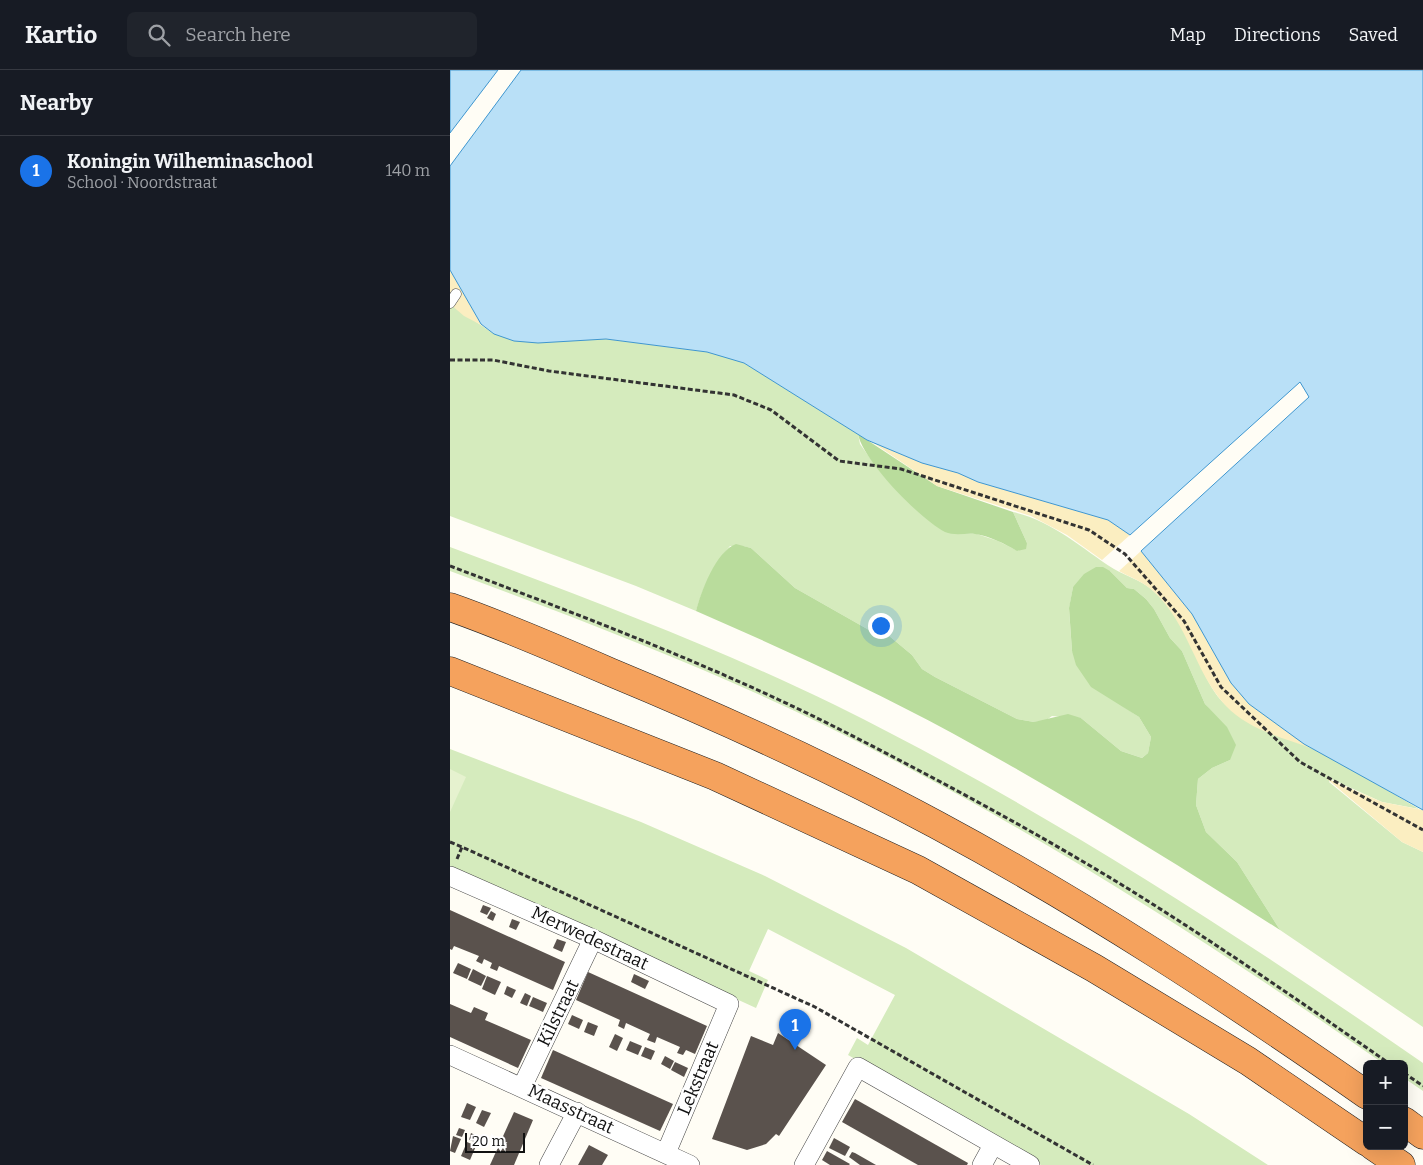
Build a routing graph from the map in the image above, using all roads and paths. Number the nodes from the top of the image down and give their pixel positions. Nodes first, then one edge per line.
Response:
1 (456, 294) dead end
2 (450, 303) edge
3 (450, 360) edge
4 (450, 566) edge
5 (450, 607) edge
6 (450, 671) edge
7 (1423, 830) edge
8 (450, 842) edge
9 (462, 847) junction
10 (450, 875) edge
11 (593, 939) junction
12 (729, 1004) joint
13 (450, 1055) edge
14 (1384, 1060) edge
15 (1408, 1076) edge
16 (1423, 1086) edge
17 (522, 1087) junction
18 (1363, 1092) edge
19 (577, 1112) junction
20 (1408, 1124) edge
21 (1423, 1134) edge
22 (1363, 1139) edge
23 (993, 1145) junction
24 (1379, 1150) edge
25 (666, 1153) junction
26 (549, 1165) edge
27 (690, 1165) edge
28 (804, 1165) edge
29 (982, 1165) edge
30 (1030, 1165) edge
31 (1093, 1165) edge
32 (1401, 1165) edge

1 - 2 lane
3 - 7 path
4 - 14 path
5 - 18 highway
6 - 22 highway
8 - 9 path
9 - 10 path
9 - 31 path
10 - 11 street, Merwedestraat
11 - 12 street, Merwedestraat
11 - 17 street, Kilstraat
12 - 25 street, Lekstraat
13 - 17 street, Maasstraat
15 - 16 path
17 - 19 street, Maasstraat
19 - 25 street, Maasstraat
19 - 26 street
20 - 21 highway
23 - 28 street
23 - 29 street
23 - 30 street
24 - 32 highway
25 - 27 street, Maasstraat

